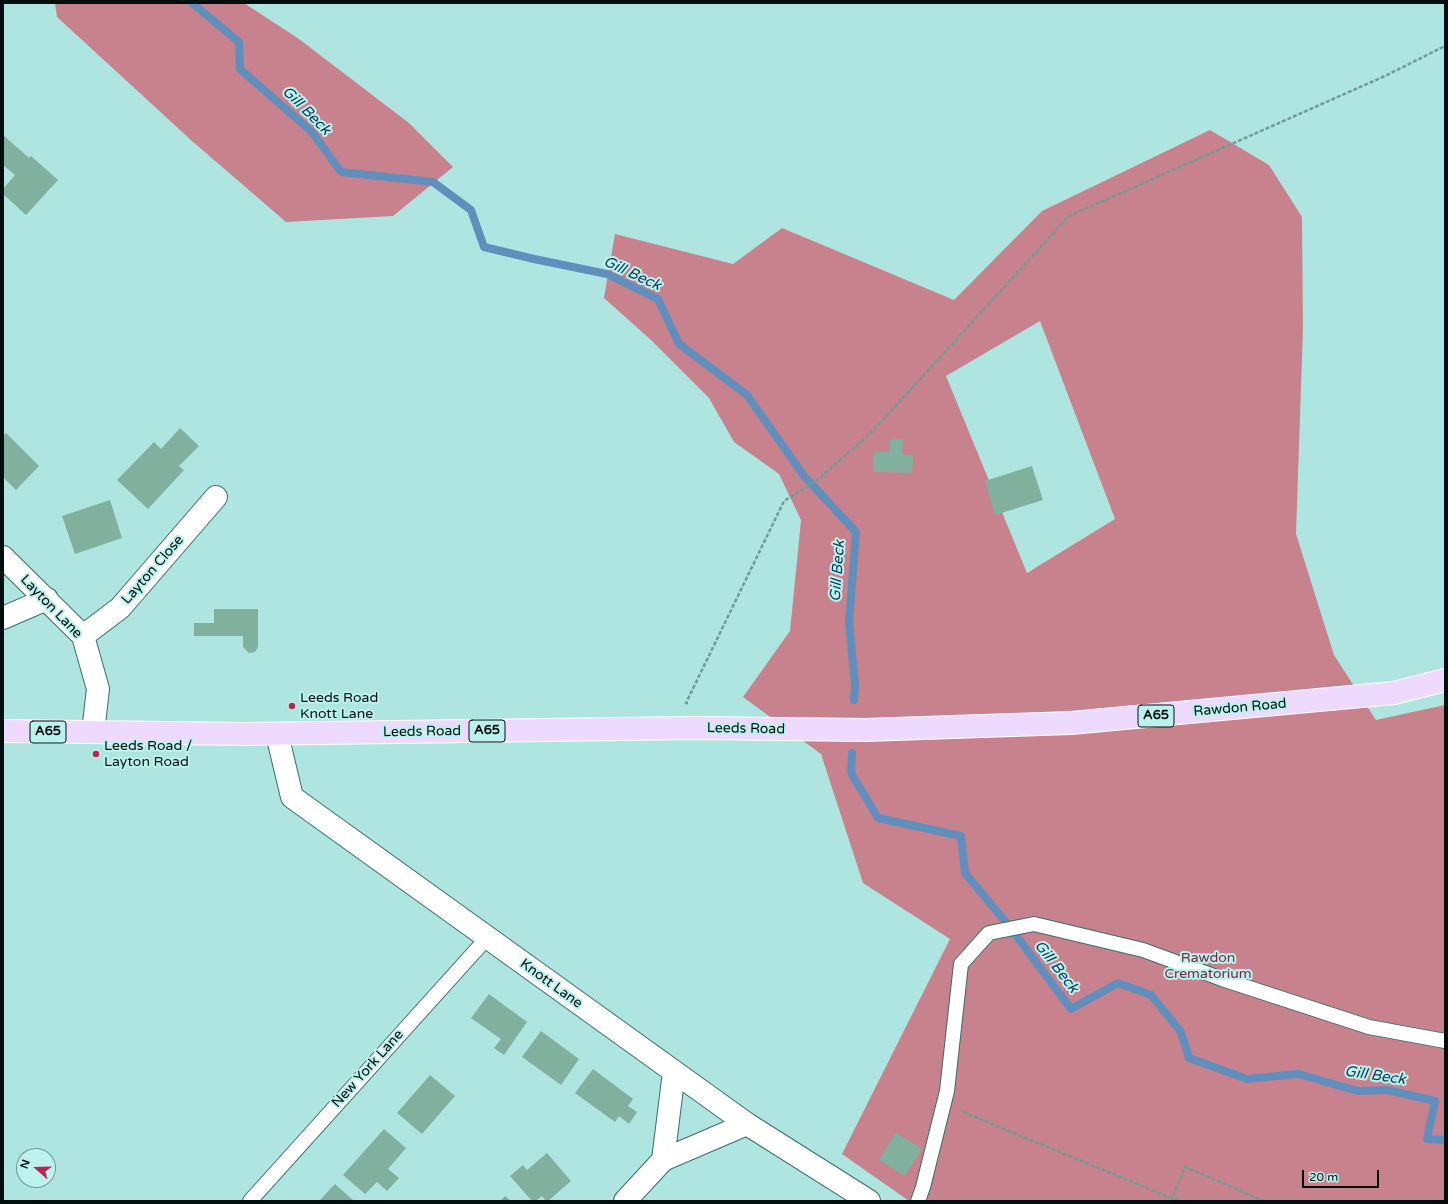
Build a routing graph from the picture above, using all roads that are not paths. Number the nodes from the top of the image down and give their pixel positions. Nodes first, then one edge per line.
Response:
1 (216, 497) dead end
2 (3, 557) edge
3 (47, 599) junction
4 (3, 618) edge
5 (83, 636) junction
6 (1445, 680) edge
7 (865, 730) joint
8 (3, 731) edge
9 (94, 732) junction
10 (277, 734) junction
11 (487, 938) junction
12 (1445, 1041) edge
13 (674, 1072) junction
14 (747, 1124) junction
15 (663, 1160) junction
16 (250, 1201) edge
17 (625, 1201) edge
18 (869, 1201) edge
19 (918, 1201) edge

1 - 5 street, Layton Close
2 - 3 street, Layton Lane
3 - 4 street
3 - 5 street, Layton Lane
5 - 9 street, Layton Lane
6 - 7 main road, Rawdon Road / A65
7 - 10 main road, Leeds Road / A65
8 - 9 main road, Leeds Road / A65
9 - 10 main road, Leeds Road / A65
10 - 11 street, Knott Lane
11 - 13 street, Knott Lane
11 - 16 lane, New York Lane
12 - 19 lane
13 - 14 street, Knott Lane
13 - 15 street
14 - 15 street
14 - 18 street, Knott Lane
15 - 17 street

